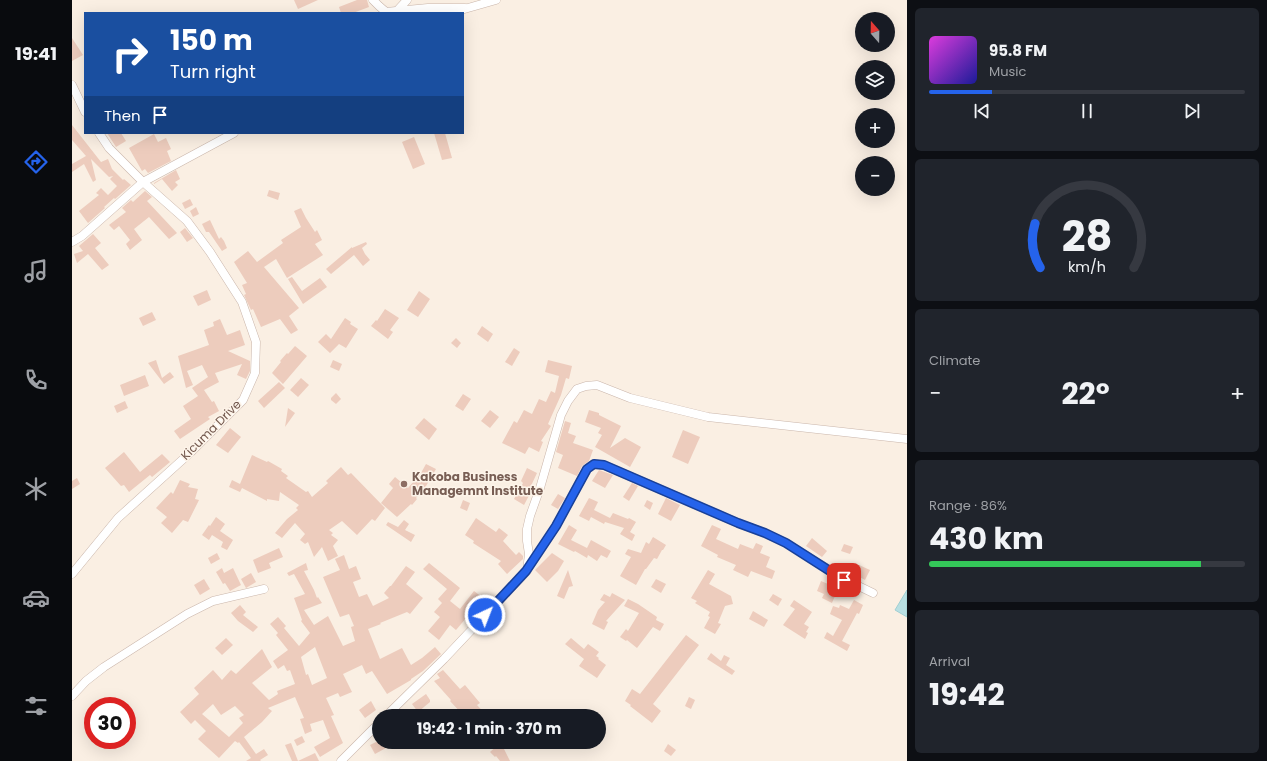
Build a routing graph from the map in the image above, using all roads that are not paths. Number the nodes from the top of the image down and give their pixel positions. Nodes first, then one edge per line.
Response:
1 (373, 0) edge
2 (407, 0) edge
3 (496, 0) edge
4 (465, 8) junction
5 (396, 12) junction
6 (455, 12) edge
7 (72, 85) edge
8 (84, 110) edge
9 (100, 134) edge
10 (232, 134) edge
11 (143, 182) junction
12 (72, 242) edge
13 (907, 439) edge
14 (526, 571) junction
15 (72, 574) edge
16 (264, 589) dead end
17 (873, 593) dead end
18 (72, 696) edge
19 (393, 709) edge
20 (372, 730) edge
21 (341, 761) edge

1 - 5 street
2 - 5 street
3 - 4 street
4 - 5 street
4 - 6 street
7 - 8 street
9 - 11 street, Kicuma Drive
10 - 11 street
11 - 12 street
11 - 15 street, Kicuma Drive
13 - 14 street
14 - 17 street
14 - 19 street
16 - 18 street
20 - 21 street

